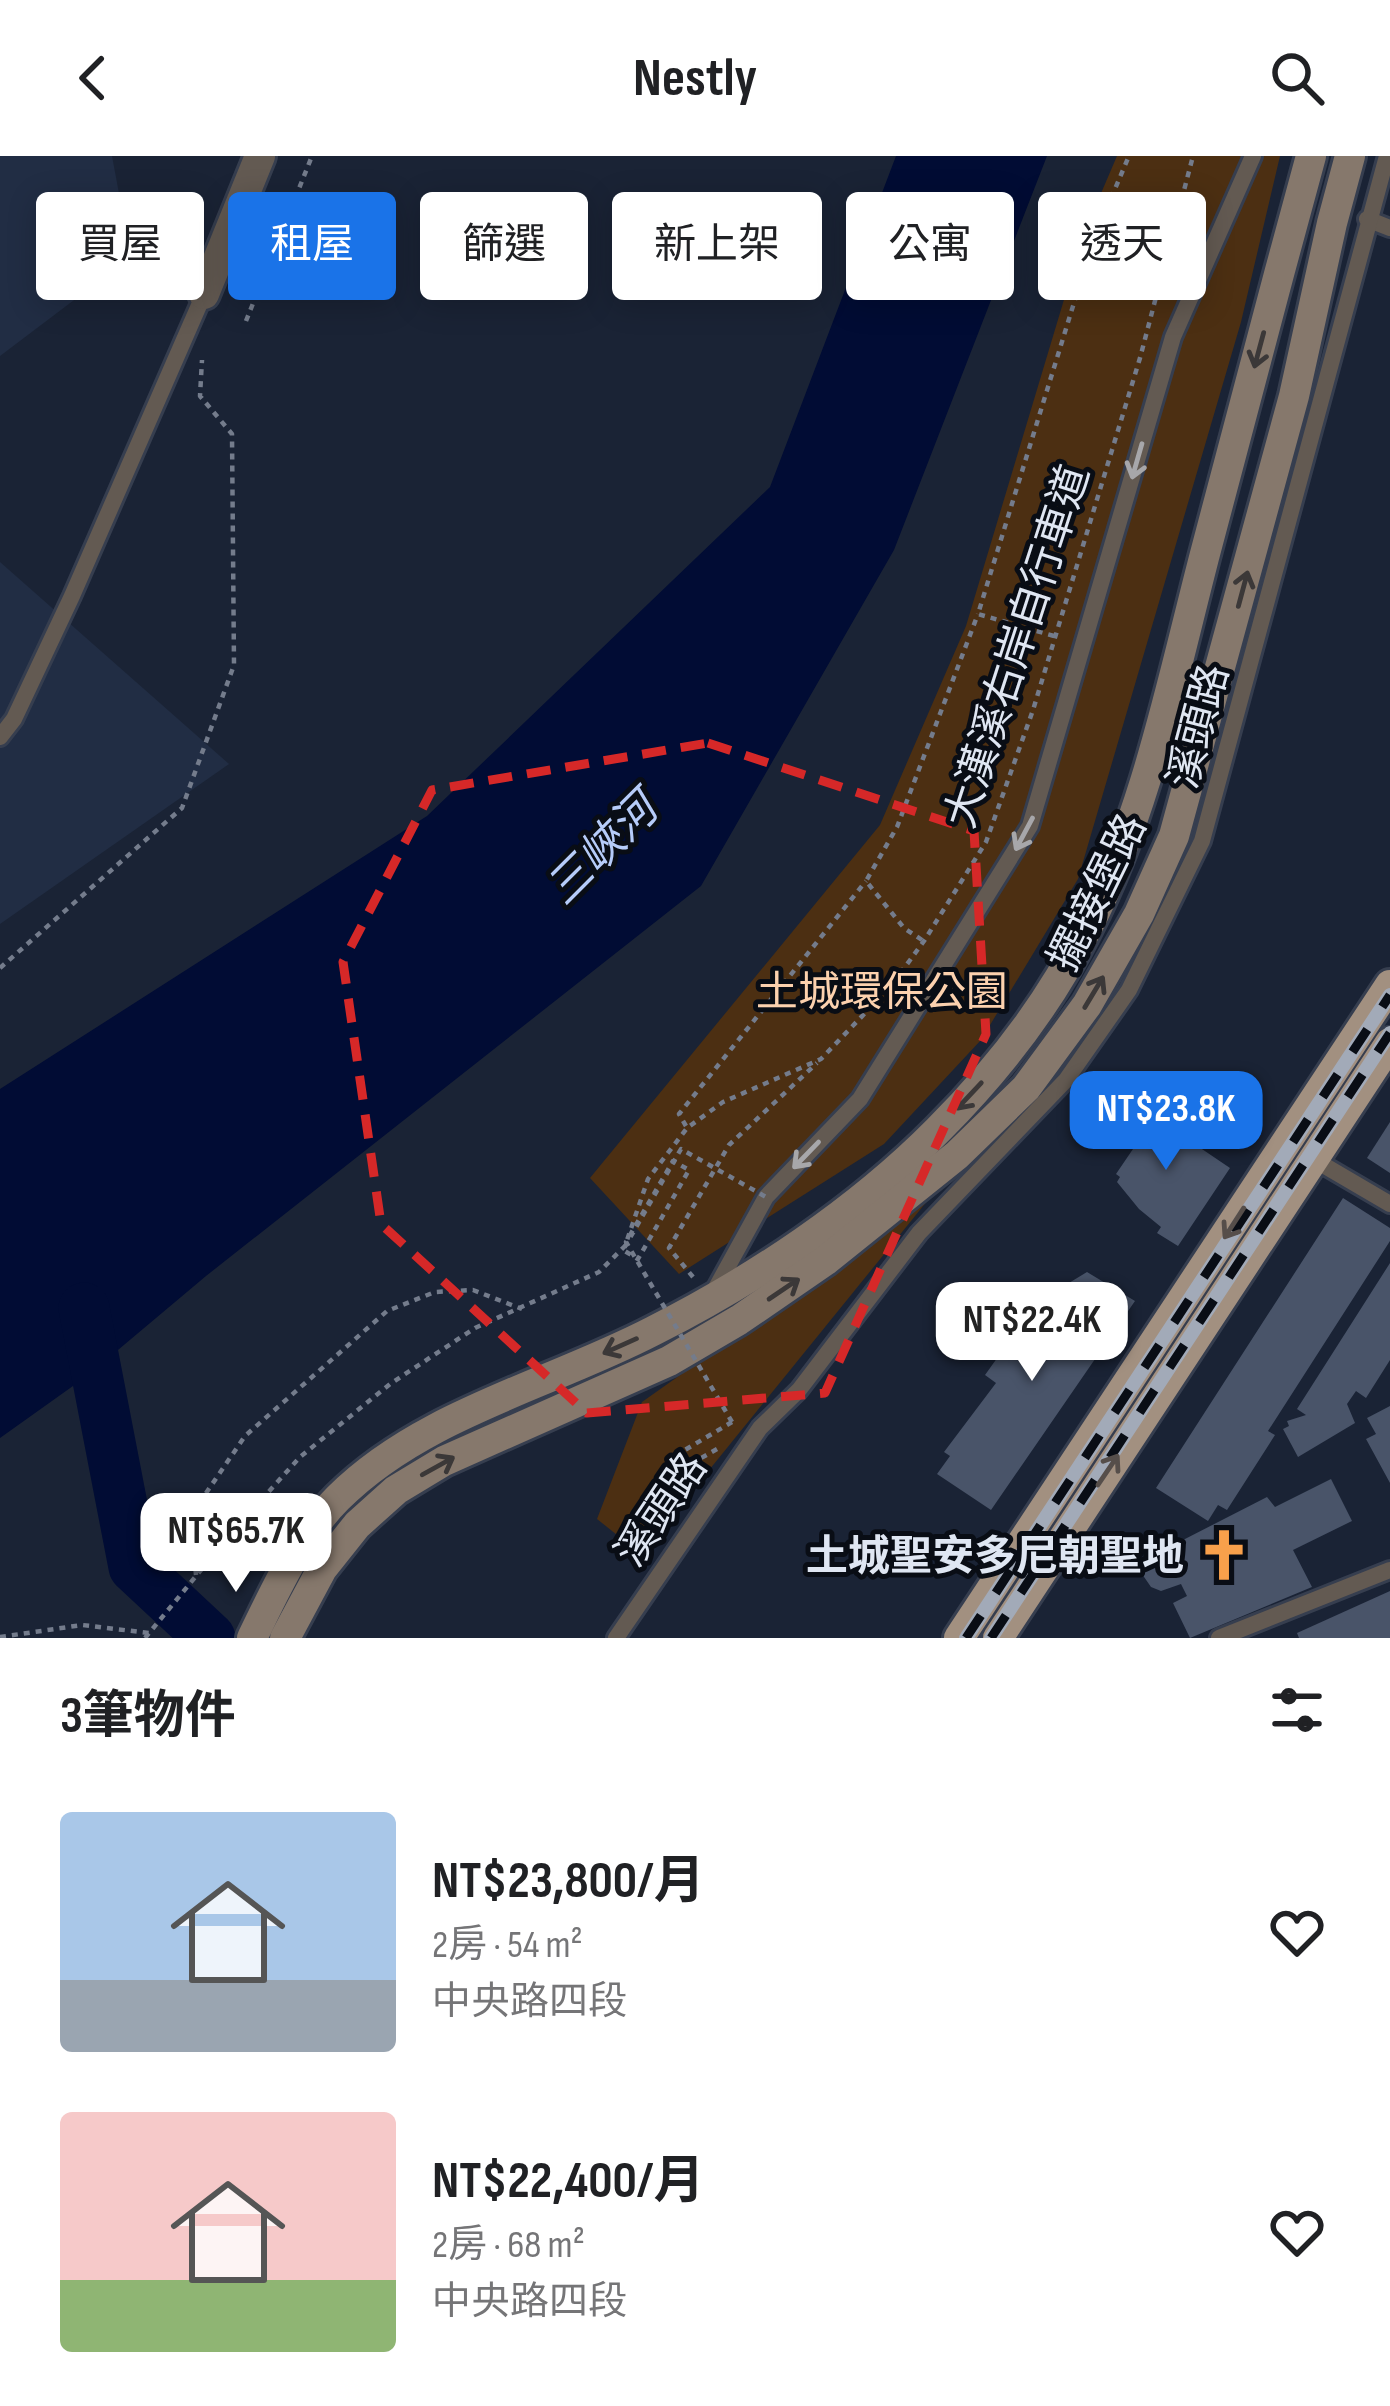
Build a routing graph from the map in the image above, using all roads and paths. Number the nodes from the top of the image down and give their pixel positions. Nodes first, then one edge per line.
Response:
1 (260, 156) edge
2 (312, 156) edge
3 (1129, 156) edge
4 (1193, 156) edge
5 (1253, 156) edge
6 (1311, 156) edge
7 (1351, 156) edge
8 (1388, 156) edge
9 (1367, 219) junction
10 (1390, 228) edge
11 (204, 293) edge
12 (201, 300) edge
13 (246, 321) dead end
14 (202, 358) dead end
15 (978, 614) junction
16 (1054, 636) junction
17 (0, 737) edge
18 (866, 881) junction
19 (924, 940) junction
20 (0, 968) edge
21 (1390, 985) edge
22 (1390, 1043) edge
23 (821, 1059) junction
24 (687, 1128) junction
25 (1301, 1150) junction
26 (766, 1197) junction
27 (1390, 1204) edge
28 (710, 1298) junction
29 (522, 1309) junction
30 (760, 1428) junction
31 (1390, 1570) edge
32 (196, 1576) junction
33 (148, 1634) edge
34 (0, 1637) edge
35 (252, 1638) edge
36 (285, 1638) edge
37 (616, 1638) edge
38 (959, 1638) edge
39 (998, 1638) edge
40 (1219, 1638) edge

1 - 11 street
2 - 13 path
3 - 15 path
4 - 16 path, 大漢溪右岸自行車道
5 -> 26 lane
6 -> 28 street, 擺接堡路
36 -> 7 street, 擺接堡路
8 - 9 lane, 溪頭路
9 - 10 lane
9 - 30 lane, 溪頭路
12 - 17 lane
14 - 20 path
15 - 16 path
15 - 18 path
16 - 19 path, 大漢溪右岸自行車道
18 - 19 path
18 - 24 path
19 - 23 path, 大漢溪右岸自行車道
21 - 25 main road
22 - 25 main road
23 - 24 path, 大漢溪右岸自行車道
23 - 28 path
24 - 29 path, 大漢溪右岸自行車道
25 - 27 lane
25 -> 38 main road
39 -> 25 main road
26 - 28 lane
26 - 30 path, bridge
28 -> 35 street, 擺接堡路
29 - 32 path, 大漢溪右岸自行車道
29 - 32 path
30 - 37 lane, 溪頭路
31 - 40 lane
32 - 33 path, 大漢溪右岸自行車道
33 - 34 path

